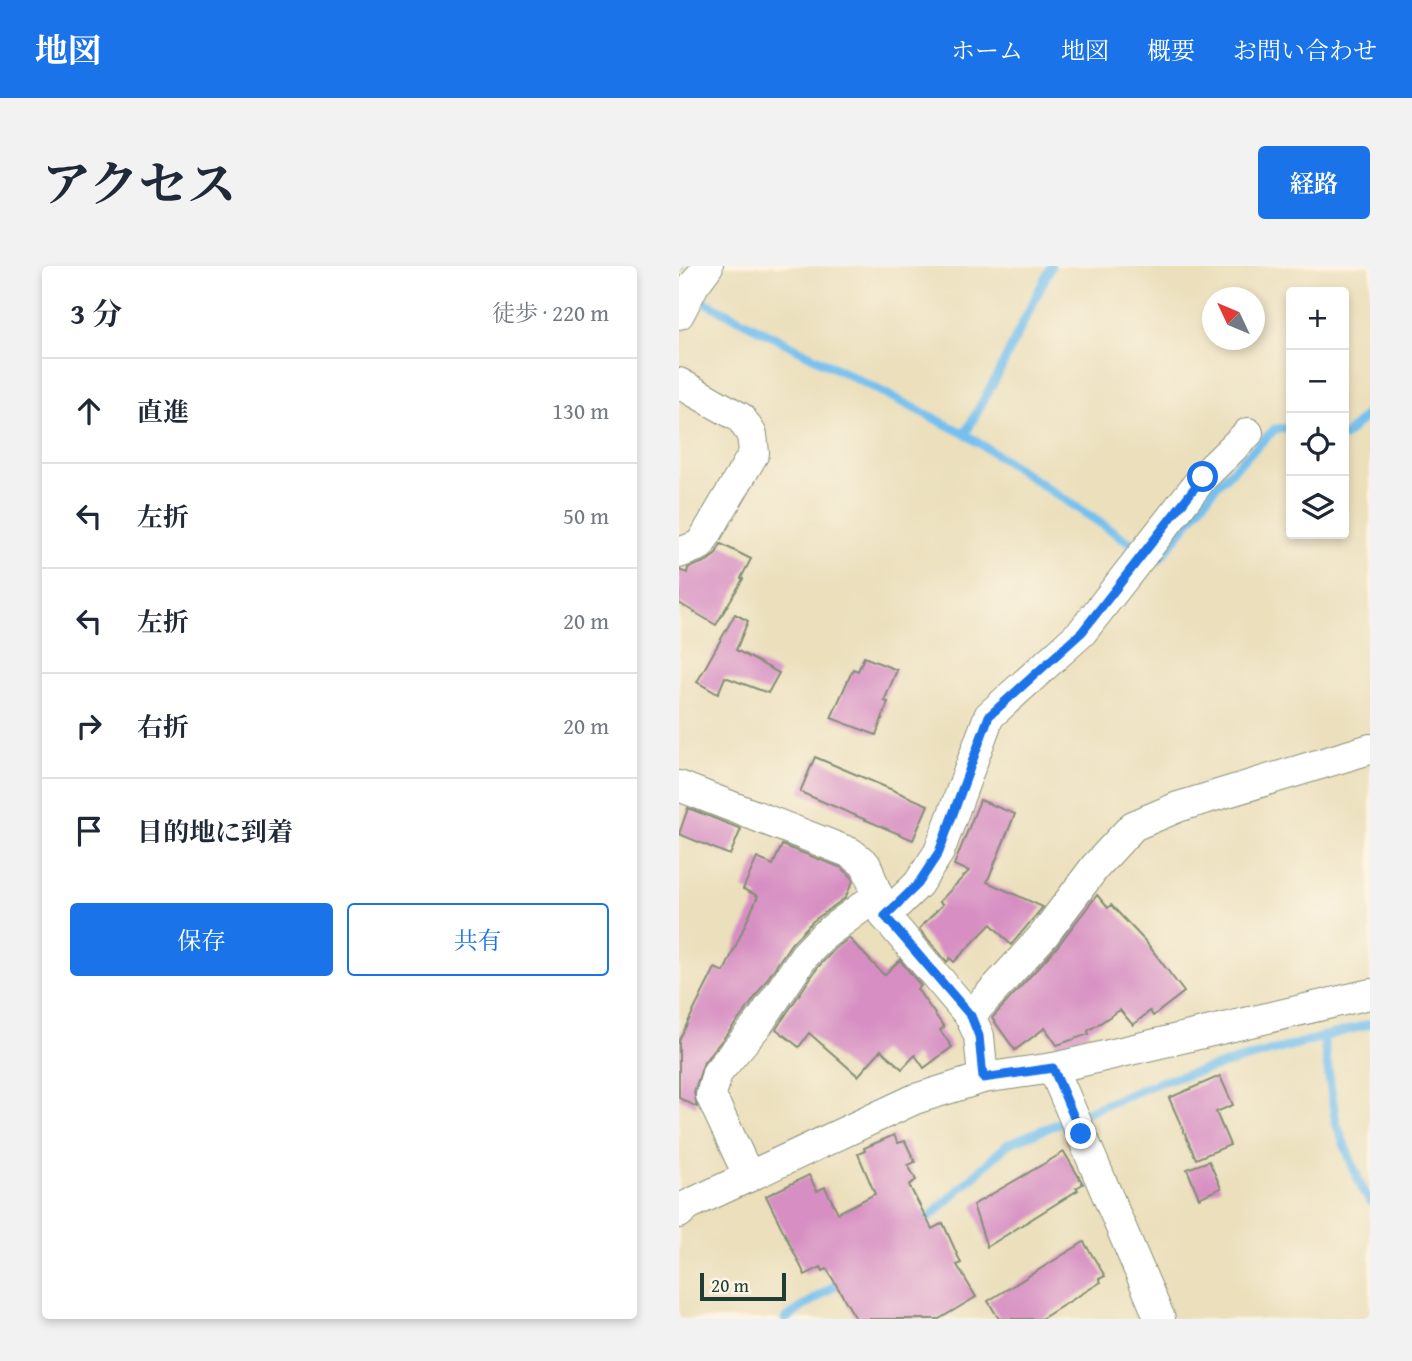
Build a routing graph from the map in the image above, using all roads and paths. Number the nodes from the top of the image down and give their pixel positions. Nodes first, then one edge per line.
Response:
1 (679, 383) edge
2 (1248, 433) dead end
3 (679, 553) edge
4 (1370, 749) edge
5 (679, 786) edge
6 (882, 905) junction
7 (1370, 994) edge
8 (971, 1016) junction
9 (1053, 1068) junction
10 (983, 1078) junction
11 (749, 1177) junction
12 (679, 1213) edge
13 (1160, 1319) edge

1 - 3 street
2 - 6 street
4 - 8 street
5 - 6 street
6 - 8 street
6 - 11 street
7 - 9 street
8 - 10 street
9 - 10 street
9 - 13 street
10 - 11 street
11 - 12 street

